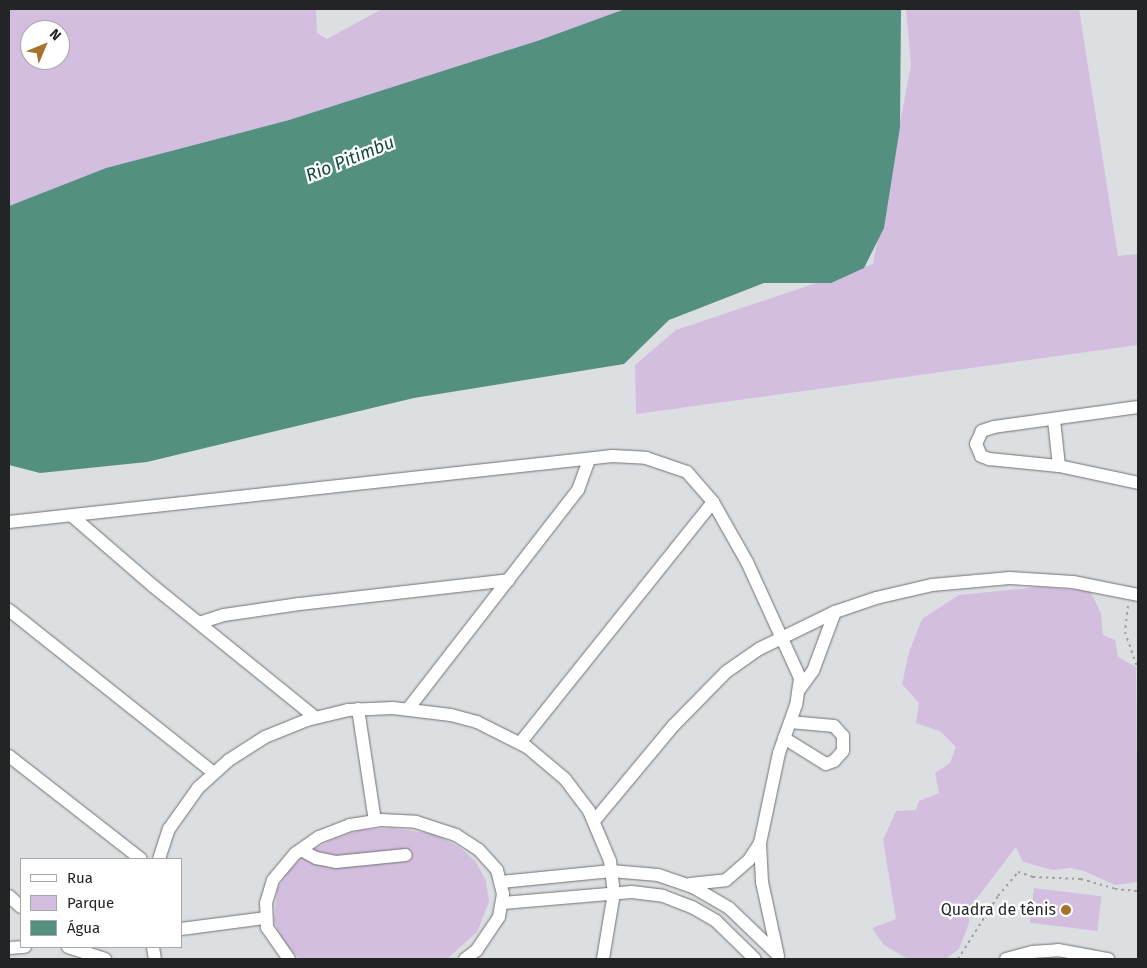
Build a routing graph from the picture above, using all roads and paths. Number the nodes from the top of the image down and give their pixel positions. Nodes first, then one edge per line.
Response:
1 (1138, 407) edge
2 (1054, 420) junction
3 (589, 459) junction
4 (1059, 466) junction
5 (1138, 483) edge
6 (713, 502) junction
7 (72, 516) junction
8 (9, 522) edge
9 (509, 580) junction
10 (1123, 590) junction
11 (1138, 595) edge
12 (9, 610) edge
13 (835, 612) junction
14 (199, 623) junction
15 (782, 637) junction
16 (1138, 670) edge
17 (799, 690) junction
18 (358, 709) junction
19 (408, 709) junction
20 (315, 717) junction
21 (790, 722) junction
22 (784, 738) junction
23 (520, 743) junction
24 (9, 756) edge
25 (214, 773) junction
26 (375, 820) junction
27 (594, 821) junction
28 (760, 843) junction
29 (301, 850) junction
30 (406, 855) dead end
31 (140, 858) edge
32 (159, 858) edge
33 (611, 871) junction
34 (501, 882) junction
35 (681, 882) junction
36 (1138, 891) edge
37 (614, 893) junction
38 (9, 896) edge
39 (503, 903) junction
40 (20, 906) edge
41 (266, 918) junction
42 (182, 929) edge
43 (71, 948) edge
44 (779, 958) edge
45 (105, 959) edge
46 (289, 959) edge
47 (465, 959) edge
48 (603, 959) edge
49 (755, 959) edge
50 (958, 959) edge
51 (1006, 959) edge
52 (1108, 959) edge

1 - 2 street
2 - 4 street
2 - 4 street
3 - 6 street
3 - 7 street
3 - 9 street
4 - 5 street
6 - 15 street
6 - 23 street
7 - 8 street
7 - 14 street
9 - 14 street
9 - 19 street
10 - 11 street
10 - 13 street
10 - 16 path
12 - 25 street
13 - 15 street
13 - 17 street
14 - 20 street
15 - 17 street
15 - 27 street
17 - 21 street
18 - 19 street
18 - 20 street
18 - 26 street
19 - 23 street
20 - 25 street
21 - 22 street
21 - 22 street
22 - 28 street
23 - 27 street
24 - 31 street
25 - 32 street
26 - 29 street
26 - 34 street
27 - 33 street
28 - 35 street
28 - 44 street
29 - 30 street
29 - 41 street
33 - 34 street
33 - 35 street
33 - 37 street
34 - 39 street
35 - 44 street
36 - 50 path
37 - 39 street
37 - 48 street
37 - 49 street
38 - 40 street
39 - 47 street
41 - 42 street
41 - 46 street
43 - 45 street
51 - 52 street

